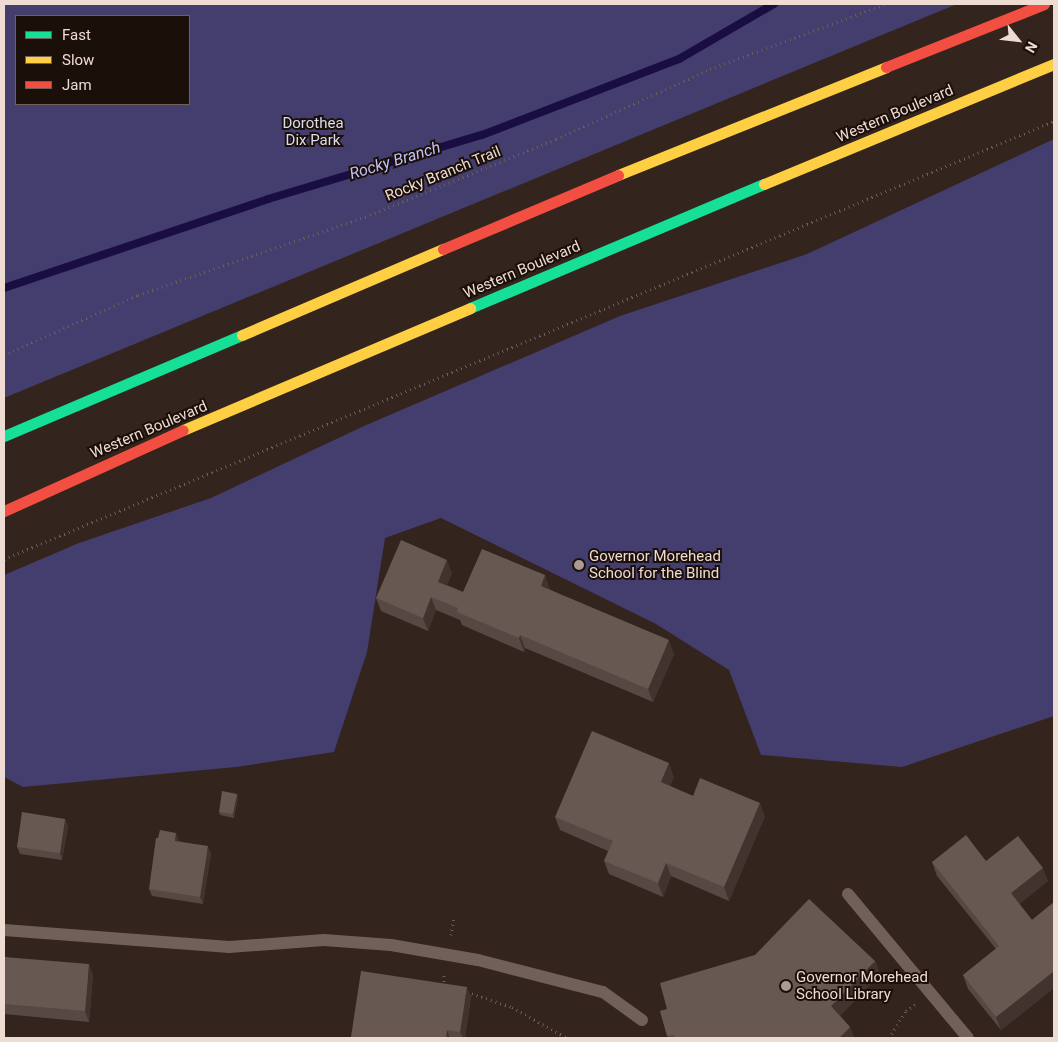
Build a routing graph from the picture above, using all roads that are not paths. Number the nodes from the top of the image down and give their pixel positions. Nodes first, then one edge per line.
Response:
1 (1044, 4) edge
2 (1054, 64) edge
3 (4, 436) edge
4 (4, 511) edge
5 (848, 894) dead end
6 (4, 930) edge
7 (642, 1020) dead end
8 (968, 1038) edge

1 - 3 main road
2 - 4 main road, Western Boulevard
5 - 8 lane
6 - 7 lane

